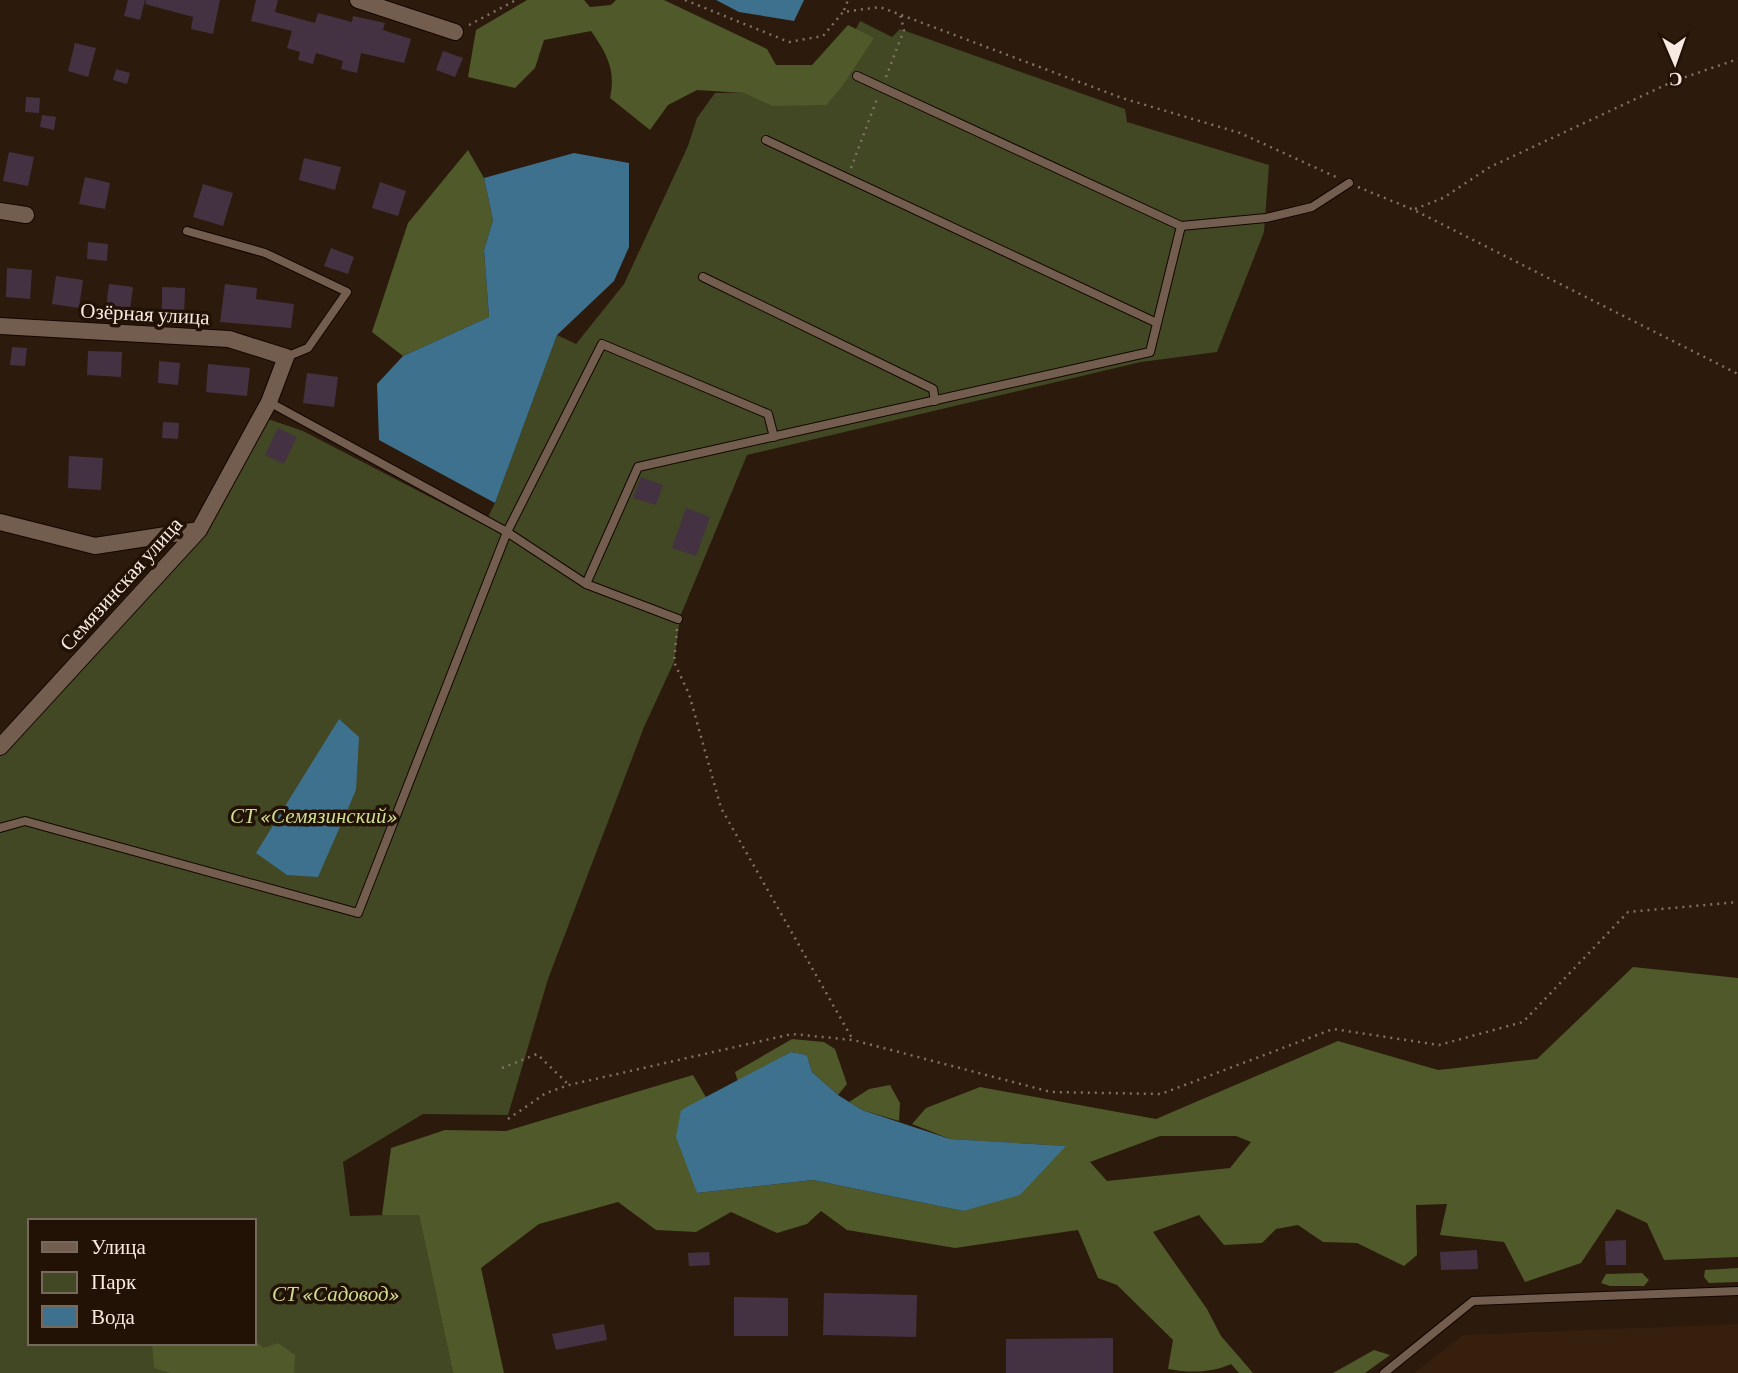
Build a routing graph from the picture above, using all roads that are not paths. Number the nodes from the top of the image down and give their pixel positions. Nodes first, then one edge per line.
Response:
1 (358, 0) edge
2 (455, 32) road end
3 (857, 76) dead end
4 (766, 140) dead end
5 (1349, 183) road end
6 (0, 211) edge
7 (26, 215) dead end
8 (1181, 226) junction
9 (187, 231) dead end
10 (703, 277) dead end
11 (1157, 323) junction
12 (0, 326) edge
13 (286, 357) junction
14 (935, 401) junction
15 (269, 402) junction
16 (774, 437) junction
17 (0, 522) edge
18 (200, 530) junction
19 (508, 531) junction
20 (586, 584) junction
21 (678, 619) road end
22 (0, 747) edge
23 (0, 828) edge
24 (1738, 1291) edge
25 (1384, 1373) edge

1 - 2 street
3 - 8 lane
4 - 11 lane
5 - 8 lane
6 - 7 street
8 - 11 lane
9 - 13 lane
10 - 14 lane
11 - 14 lane
12 - 13 street, Озёрная улица
13 - 15 street, Семязинская улица
14 - 16 lane
15 - 18 street, Семязинская улица
15 - 19 lane
16 - 19 lane
16 - 20 lane
17 - 18 street
18 - 22 street, Семязинская улица
19 - 20 lane
19 - 23 lane
20 - 21 lane
24 - 25 lane

